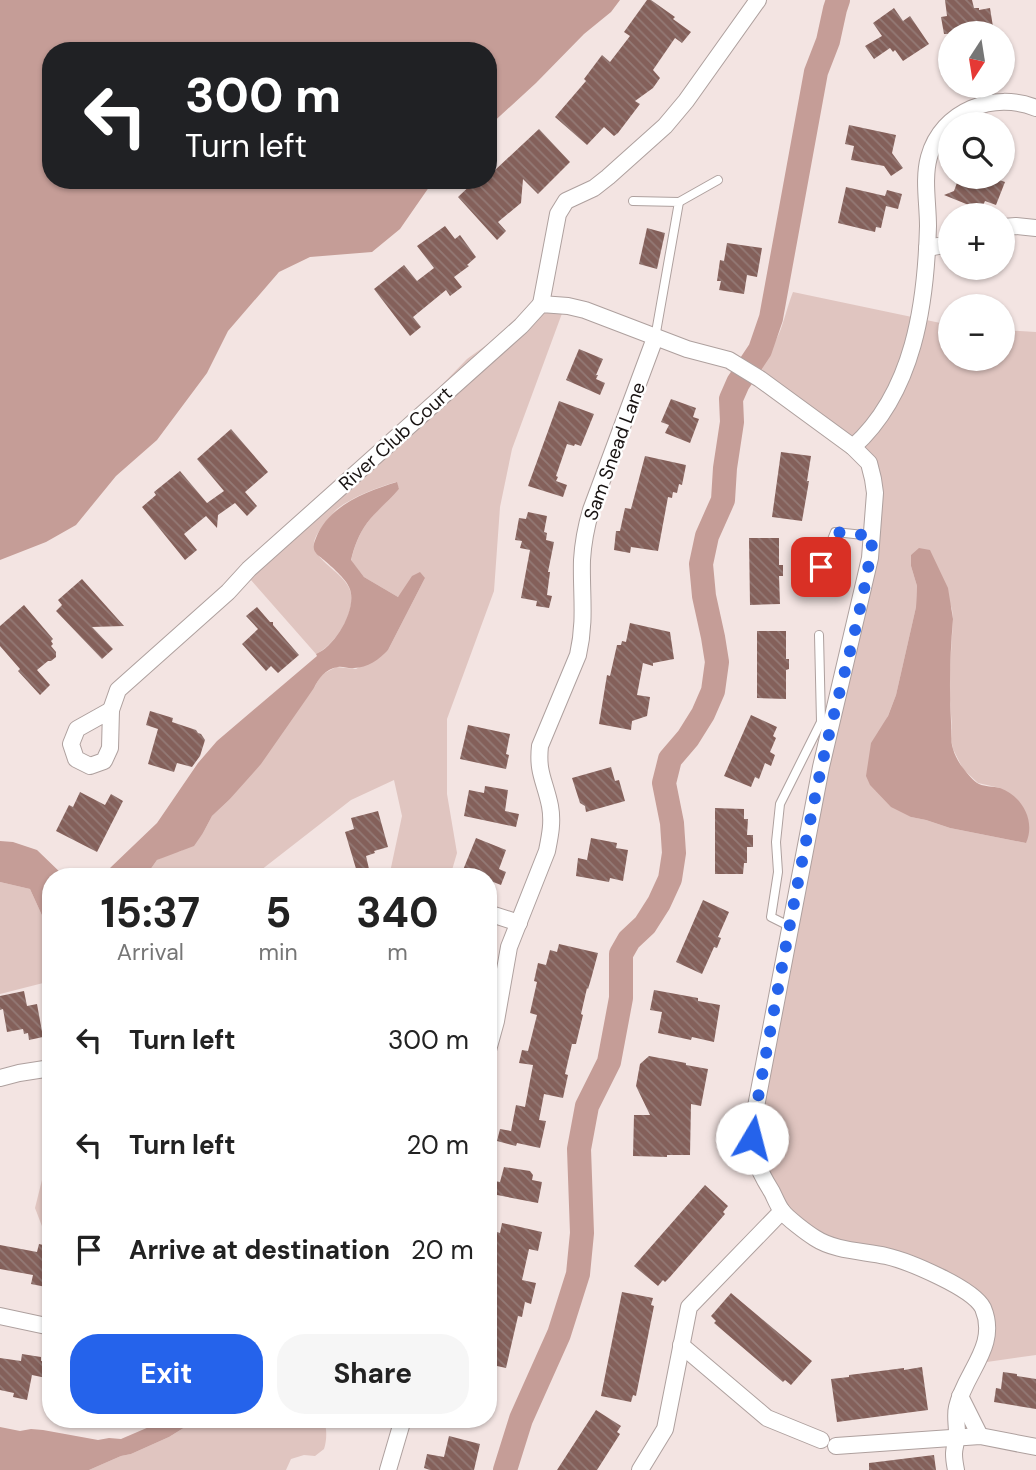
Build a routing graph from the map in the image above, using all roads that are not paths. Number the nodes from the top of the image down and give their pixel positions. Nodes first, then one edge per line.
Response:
1 (758, 0) edge
2 (1036, 108) edge
3 (718, 180) dead end
4 (633, 201) dead end
5 (679, 202) junction
6 (1015, 226) edge
7 (1036, 229) edge
8 (938, 246) edge
9 (927, 248) junction
10 (541, 303) junction
11 (655, 338) junction
12 (853, 447) junction
13 (873, 536) junction
14 (818, 592) dead end
15 (819, 635) dead end
16 (111, 710) dead end
17 (827, 722) junction
18 (497, 916) edge
19 (519, 923) junction
20 (790, 927) junction
21 (497, 1015) edge
22 (42, 1069) edge
23 (0, 1078) edge
24 (782, 1211) junction
25 (0, 1316) edge
26 (42, 1325) edge
27 (681, 1345) junction
28 (960, 1396) junction
29 (400, 1428) edge
30 (957, 1437) junction
31 (981, 1437) junction
32 (1036, 1447) edge
33 (388, 1470) edge
34 (640, 1470) edge
35 (956, 1470) edge

1 - 10 street
2 - 9 street
3 - 5 lane
4 - 5 lane
5 - 11 lane
6 - 7 street
8 - 9 street
9 - 12 street
10 - 11 street
10 - 16 street, River Club Court
11 - 12 street
11 - 19 street, Sam Snead Lane
12 - 13 street
13 - 14 lane
13 - 17 street
15 - 17 lane
17 - 20 street
17 - 20 lane
18 - 19 street
19 - 21 street, Sam Snead Lane
20 - 24 street
22 - 23 street
24 - 27 street
24 - 28 street
25 - 26 street
27 - 30 street
27 - 34 street
28 - 30 street
28 - 31 street
29 - 33 street
30 - 31 street
30 - 35 street
31 - 32 street

